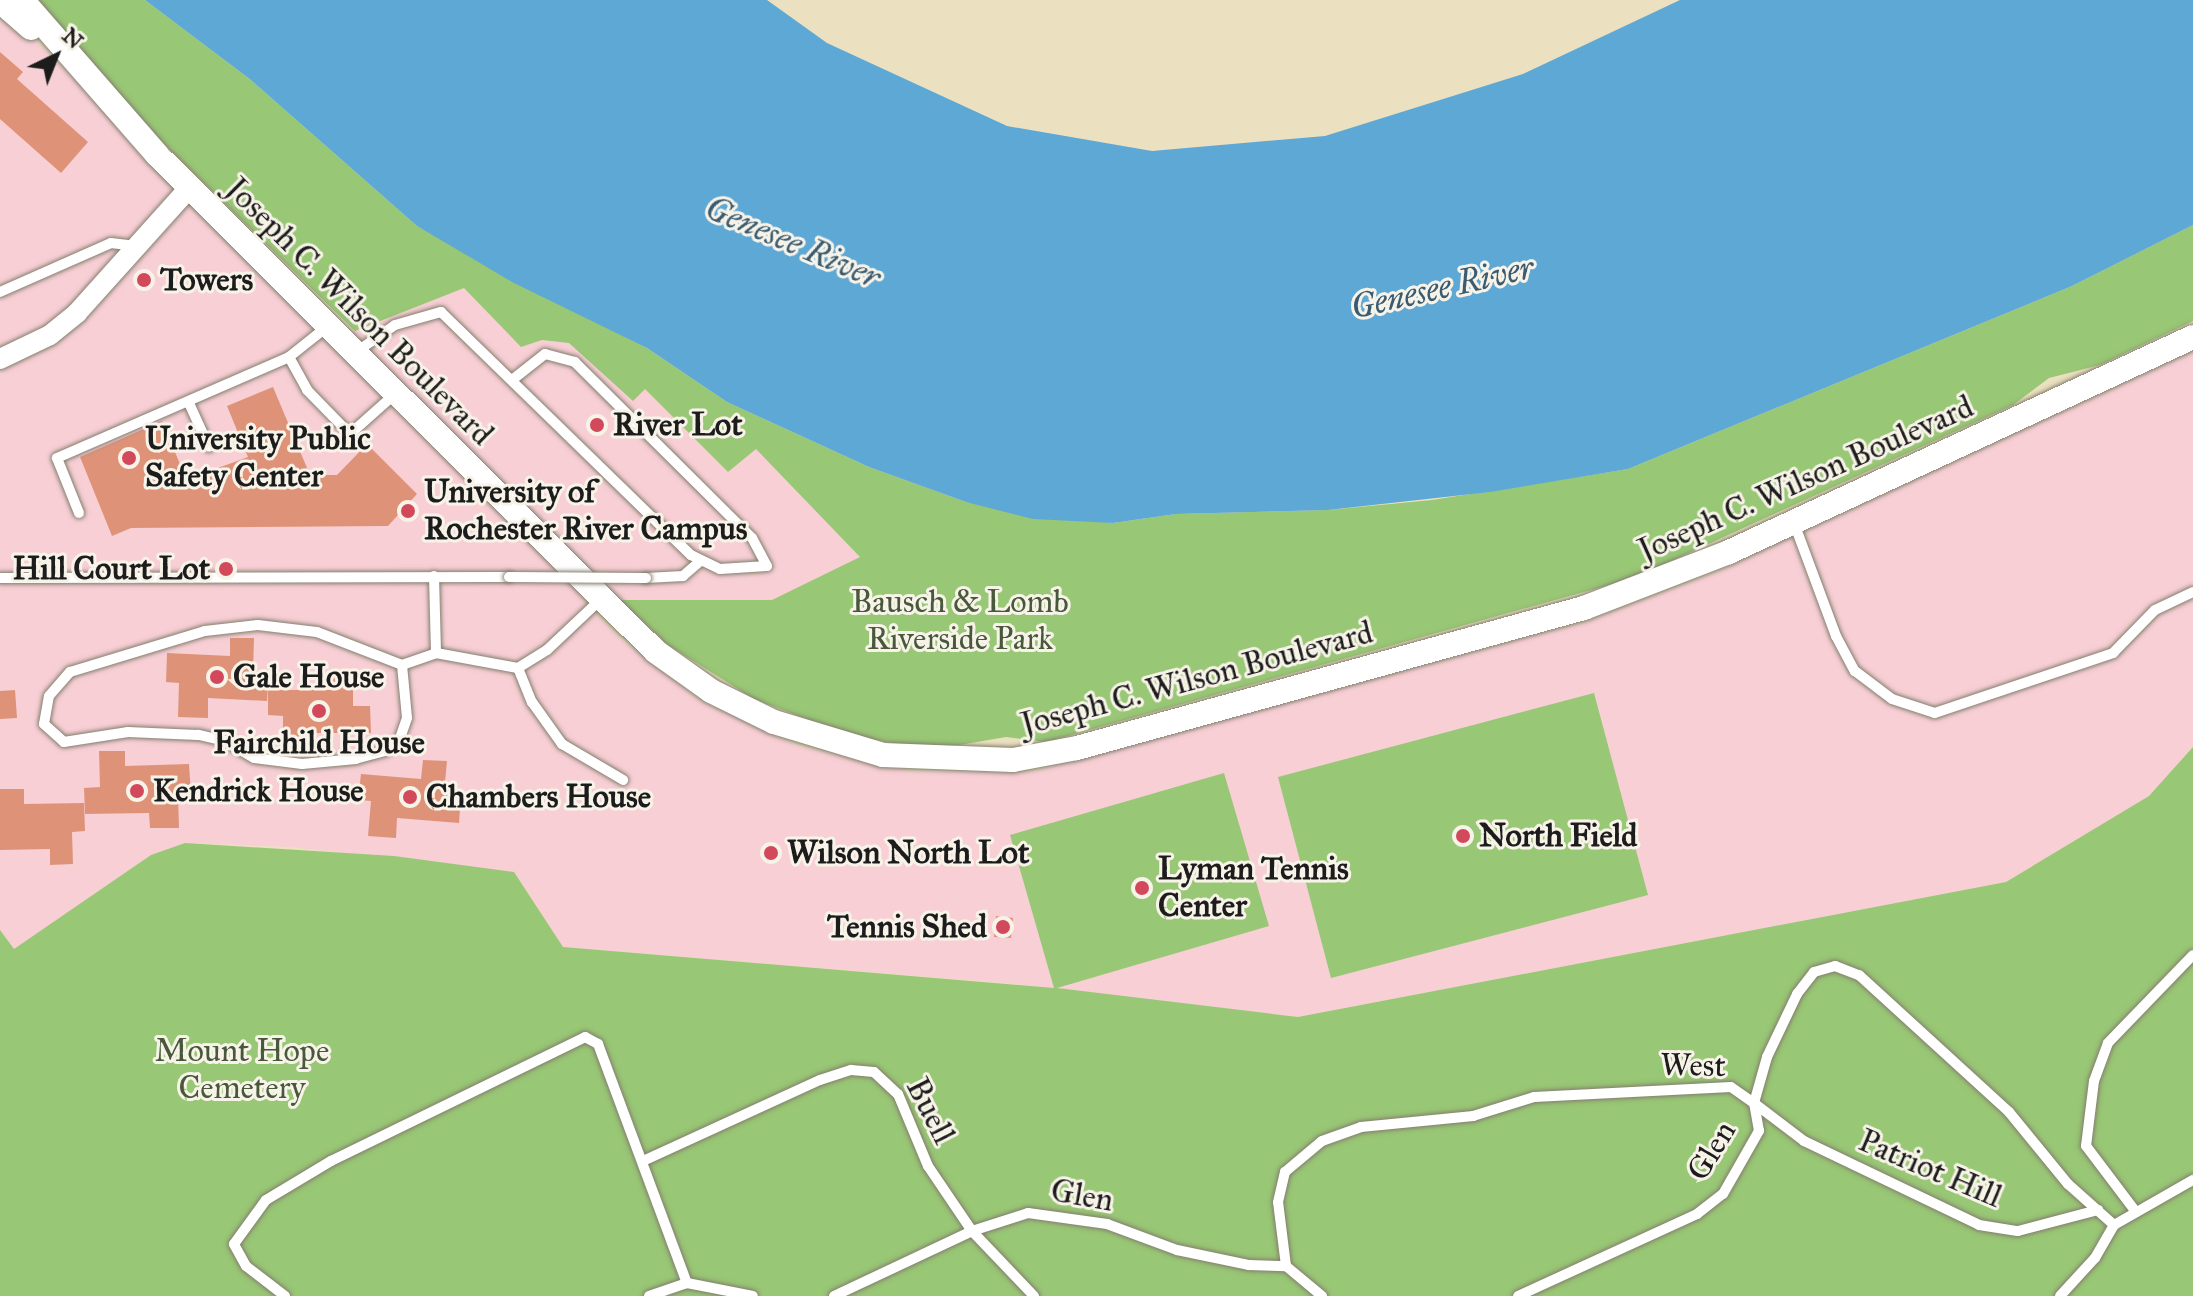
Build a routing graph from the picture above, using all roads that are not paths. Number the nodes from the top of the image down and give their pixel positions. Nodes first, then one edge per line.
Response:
1 (22, 0) edge
2 (0, 1) edge
3 (83, 74) junction
4 (189, 188) junction
5 (134, 246) junction
6 (0, 292) edge
7 (329, 325) junction
8 (2193, 337) edge
9 (356, 352) junction
10 (289, 357) junction
11 (0, 359) edge
12 (512, 380) junction
13 (396, 393) junction
14 (189, 403) junction
15 (209, 447) dead end
16 (79, 513) dead end
17 (1794, 523) junction
18 (699, 562) junction
19 (434, 576) junction
20 (0, 578) edge
21 (2193, 592) edge
22 (600, 600) junction
23 (436, 653) junction
24 (402, 665) junction
25 (518, 668) junction
26 (623, 780) dead end
27 (2193, 955) edge
28 (1754, 1103) junction
29 (643, 1161) junction
30 (2193, 1180) edge
31 (2098, 1210) junction
32 (2136, 1212) junction
33 (2114, 1225) junction
34 (972, 1231) junction
35 (1286, 1266) junction
36 (687, 1283) junction
37 (285, 1296) edge
38 (649, 1296) edge
39 (753, 1296) edge
40 (834, 1296) edge
41 (1034, 1296) edge
42 (1322, 1296) edge
43 (1518, 1296) edge
44 (2060, 1296) edge

1 - 3 street, Joseph C. Wilson Boulevard
2 - 3 street, Joseph C. Wilson Boulevard
3 - 4 street, Joseph C. Wilson Boulevard
4 - 5 street
4 - 7 street, Joseph C. Wilson Boulevard
5 - 6 lane
5 - 11 street
7 - 9 street, Joseph C. Wilson Boulevard
7 - 10 lane
8 - 17 street, Joseph C. Wilson Boulevard
9 - 12 lane
9 - 13 street, Joseph C. Wilson Boulevard
10 - 13 lane
10 - 14 lane
12 - 18 lane
12 - 18 lane
13 - 22 street, Joseph C. Wilson Boulevard
14 - 15 lane
14 - 16 lane
17 - 21 lane
17 - 22 street, Joseph C. Wilson Boulevard
18 - 19 lane, bridge
19 - 20 lane
19 - 23 lane
22 - 25 lane
23 - 24 lane
23 - 25 lane
24 - 24 lane
25 - 26 lane
27 - 32 lane
28 - 31 lane, Patriot Hill
28 - 31 lane, West
28 - 35 lane, West
28 - 43 lane, Glen
29 - 34 lane, Buell
29 - 36 lane
29 - 37 lane
30 - 32 lane
31 - 33 lane, West
32 - 33 lane
33 - 44 lane
34 - 35 lane, Glen
34 - 40 lane, Glen
34 - 41 lane, Buell
35 - 42 lane
36 - 38 lane
36 - 39 lane

